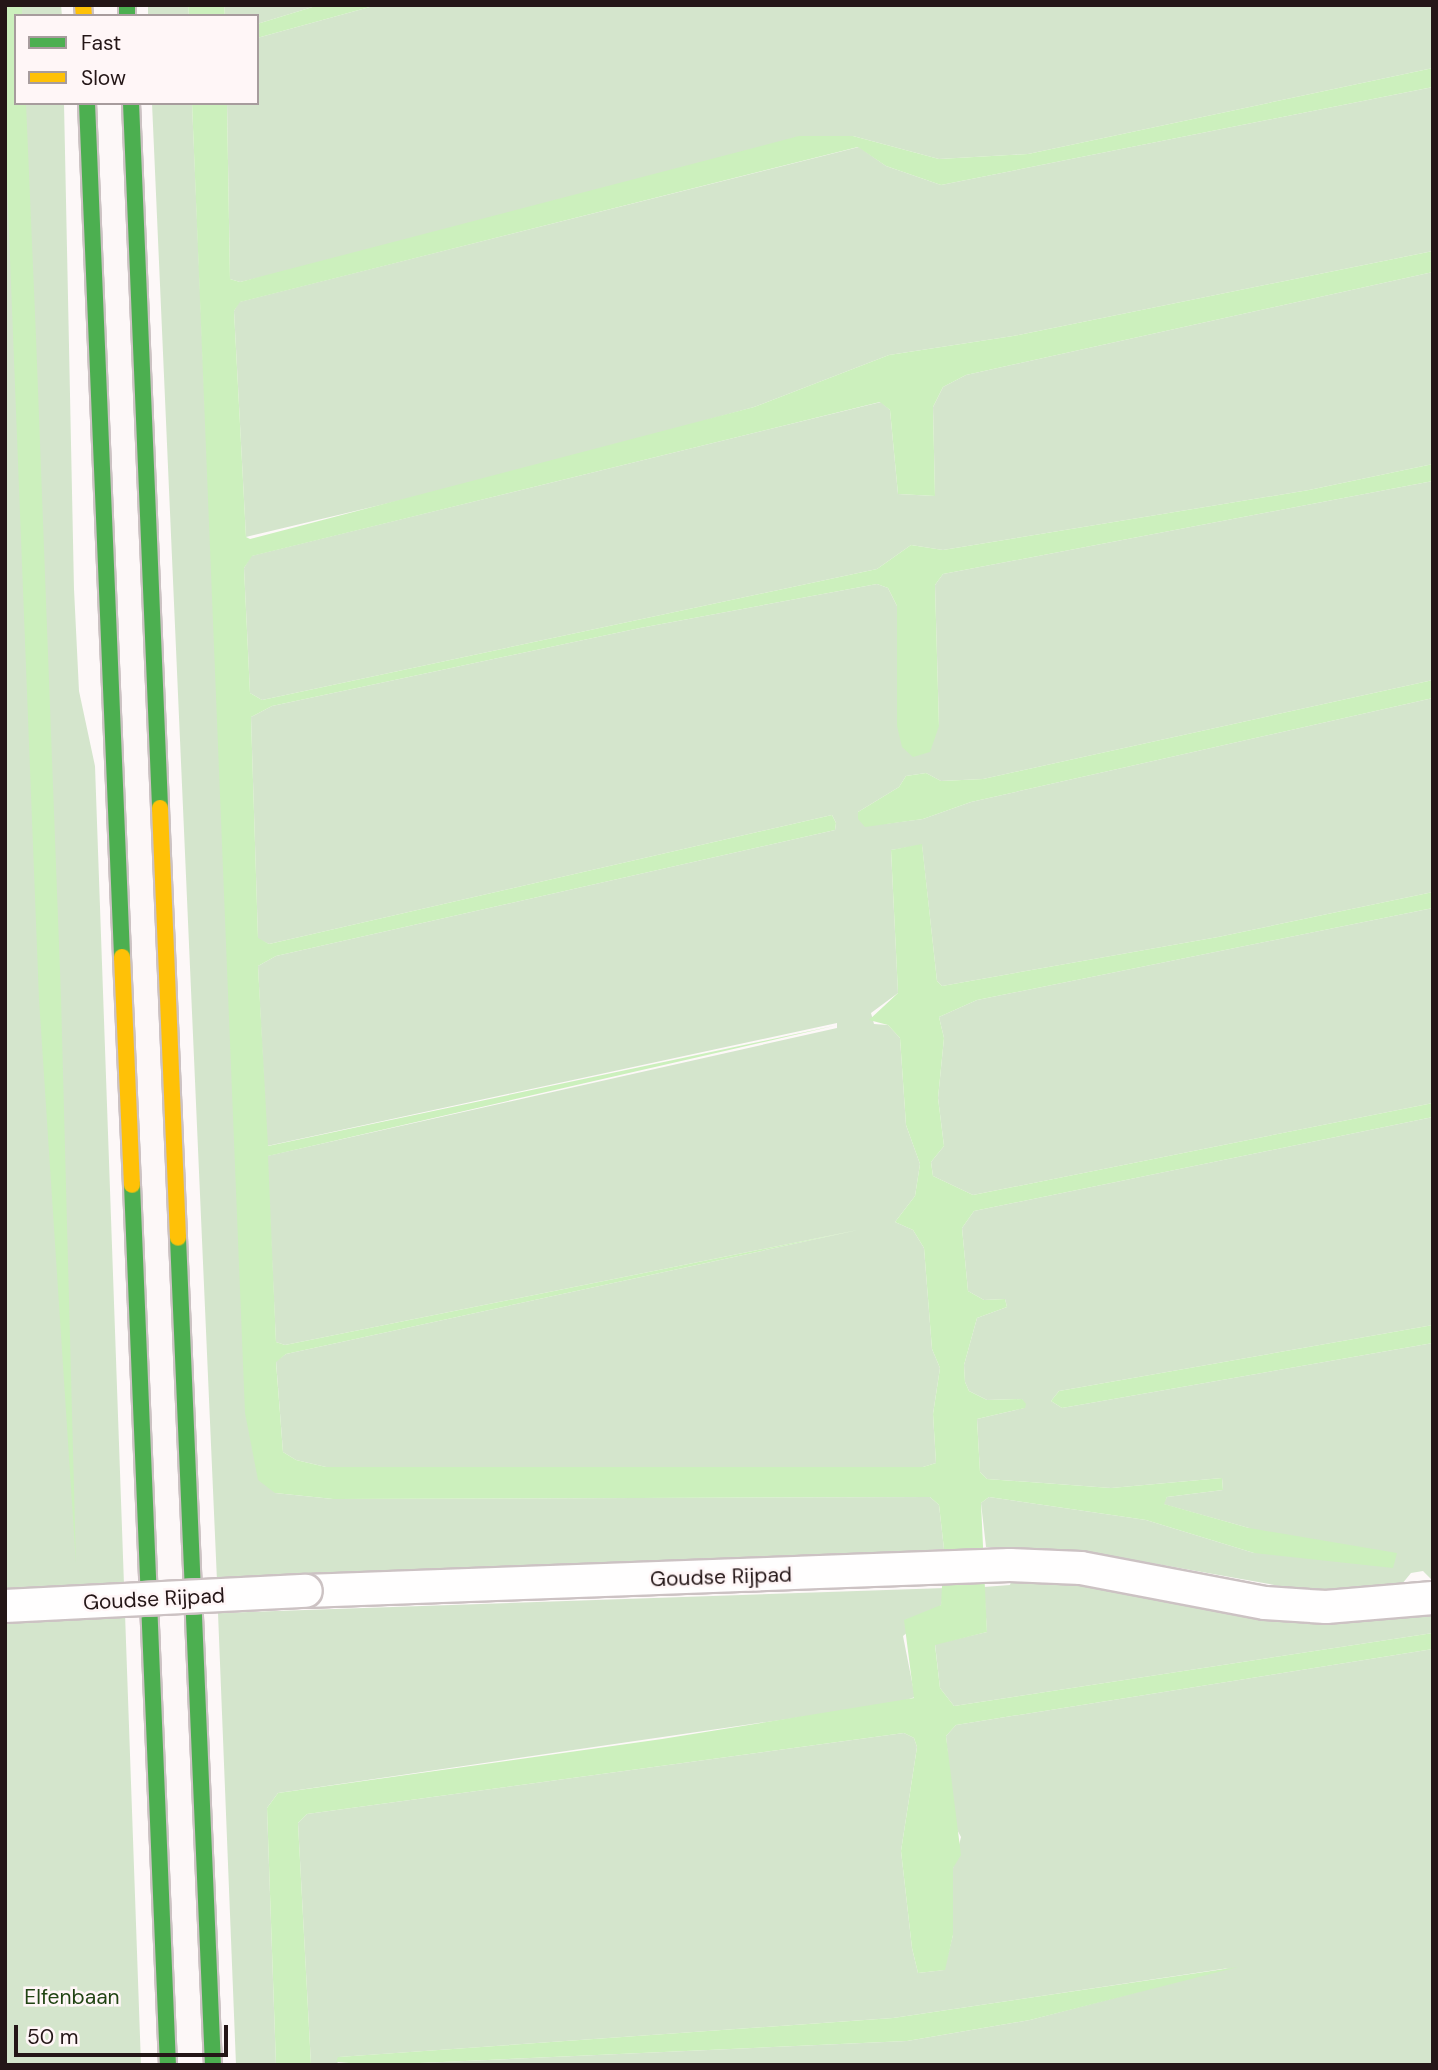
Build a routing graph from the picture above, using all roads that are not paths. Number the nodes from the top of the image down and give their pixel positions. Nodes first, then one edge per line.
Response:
1 (87, 105) edge
2 (131, 105) edge
3 (1433, 1598) edge
4 (5, 1606) edge
5 (168, 2065) edge
6 (213, 2065) edge

1 - 5 highway
2 - 6 highway
3 - 4 street, Goudse Rijpad, bridge

